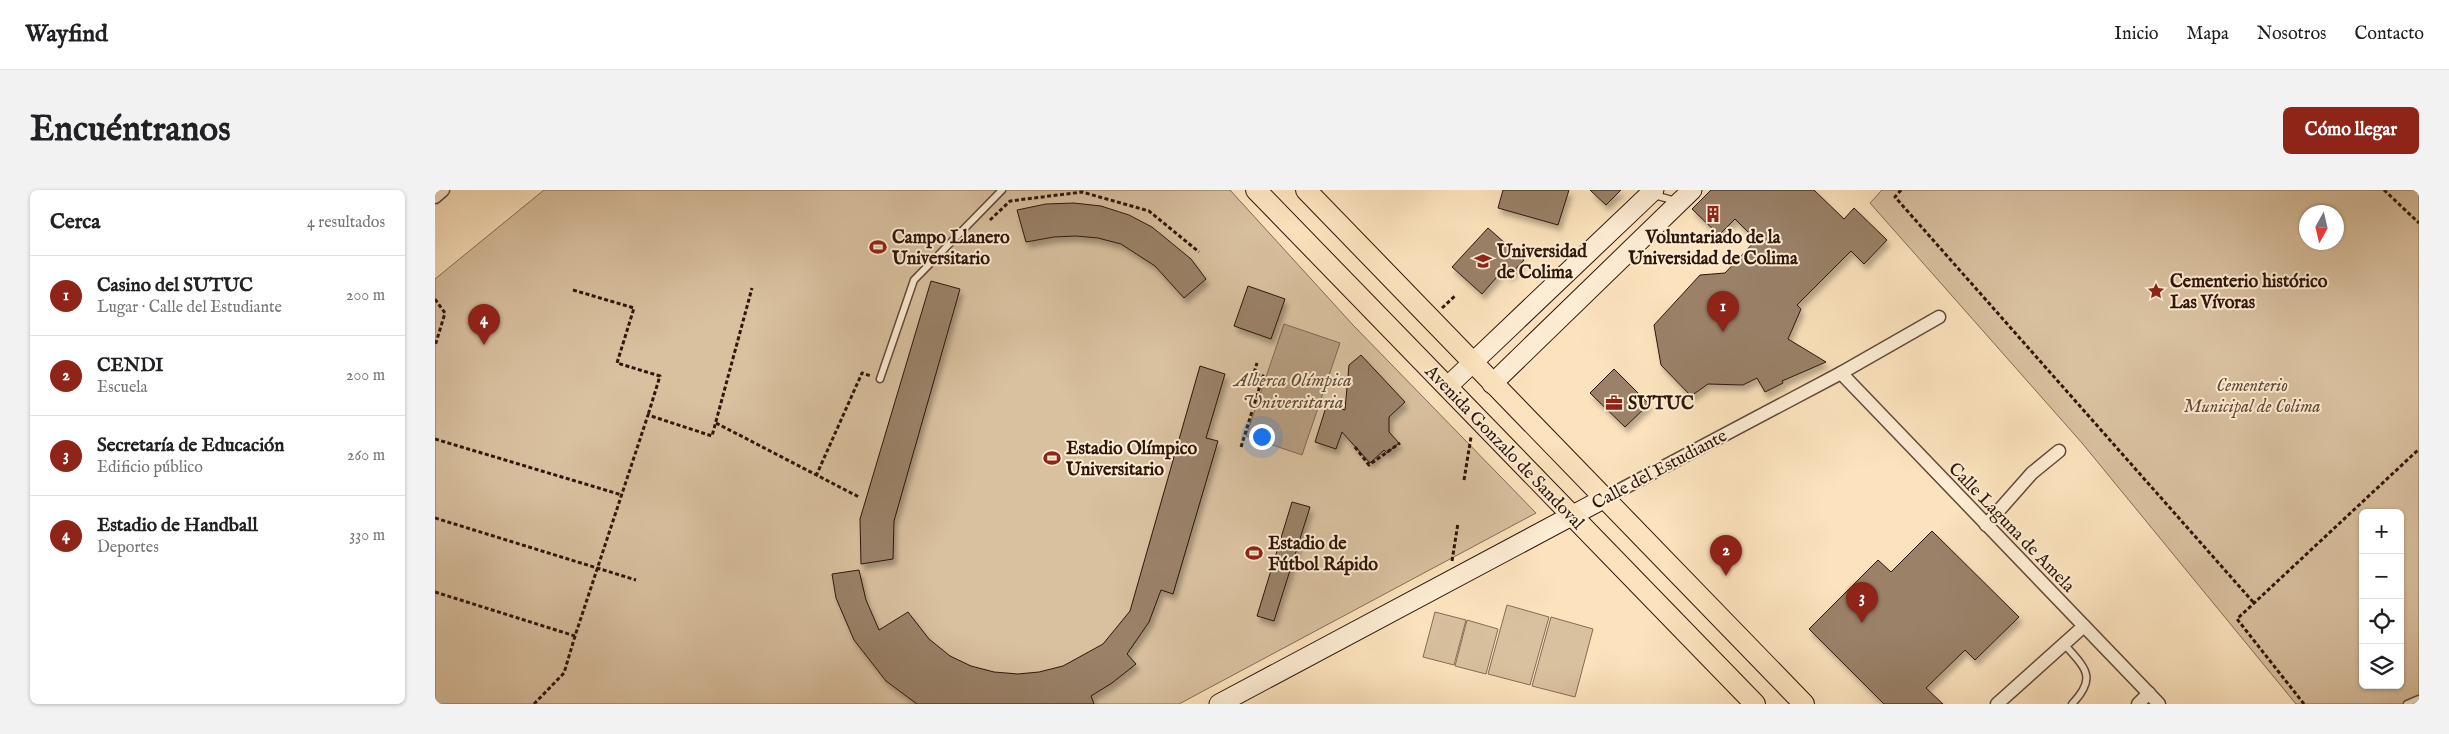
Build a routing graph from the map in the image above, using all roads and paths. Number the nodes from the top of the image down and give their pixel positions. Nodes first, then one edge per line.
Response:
1 (443, 190) edge
2 (1002, 190) edge
3 (1256, 190) edge
4 (1305, 190) edge
5 (1901, 190) edge
6 (2384, 190) edge
7 (1650, 191) edge
8 (1686, 196) edge
9 (435, 197) edge
10 (989, 222) dead end
11 (2419, 223) edge
12 (1199, 252) dead end
13 (752, 288) dead end
14 (573, 290) dead end
15 (435, 299) edge
16 (1939, 317) dead end
17 (435, 346) edge
18 (1473, 362) junction
19 (1257, 363) dead end
20 (1841, 373) junction
21 (880, 379) joint
22 (1492, 384) junction
23 (1447, 387) junction
24 (648, 415) junction
25 (716, 423) junction
26 (1471, 436) dead end
27 (435, 439) edge
28 (1400, 443) dead end
29 (1241, 447) dead end
30 (1355, 447) dead end
31 (2419, 449) edge
32 (2059, 451) dead end
33 (817, 476) junction
34 (1464, 480) dead end
35 (622, 495) junction
36 (859, 497) dead end
37 (1605, 498) junction
38 (1571, 516) junction
39 (435, 518) edge
40 (1458, 523) dead end
41 (1986, 525) junction
42 (1452, 564) dead end
43 (597, 568) junction
44 (636, 580) dead end
45 (435, 592) edge
46 (2254, 603) junction
47 (2084, 626) junction
48 (575, 636) junction
49 (2064, 644) junction
50 (2149, 694) junction
51 (2419, 699) edge
52 (1797, 702) edge
53 (535, 704) edge
54 (1219, 704) edge
55 (1755, 704) edge
56 (1997, 704) edge
57 (2072, 704) edge
58 (2138, 704) edge
59 (2159, 704) edge
60 (2305, 704) edge
61 (2407, 704) edge

1 - 9 street
2 - 21 lane
3 - 23 main road, Avenida Gonzalo de Sandoval
4 - 18 main road, Avenida Gonzalo de Sandoval
5 - 46 path
6 - 11 path
7 - 8 lane
7 - 18 street
8 - 22 street
10 - 12 path
13 - 25 path
14 - 24 path
15 - 17 path
16 - 20 street, Calle del Estudiante
18 - 22 main road, Avenida Gonzalo de Sandoval
18 - 23 street
19 - 29 path
20 - 37 street, Calle del Estudiante
20 - 41 street, Calle Laguna de Amela
21 - 33 path
22 - 37 main road, Avenida Gonzalo de Sandoval
23 - 38 main road, Avenida Gonzalo de Sandoval
24 - 25 path
24 - 35 path
25 - 33 path
26 - 34 path
27 - 35 path
28 - 30 path
31 - 46 path
32 - 41 street
33 - 36 path
35 - 43 path
37 - 38 street, Calle del Estudiante
37 - 52 main road, Avenida Gonzalo de Sandoval
38 - 54 street, Calle del Estudiante
38 - 55 main road, Avenida Gonzalo de Sandoval
39 - 43 path
40 - 42 path
41 - 47 street, Calle Laguna de Amela
43 - 44 path
43 - 48 path
45 - 48 path
46 - 60 path
47 - 49 street
47 - 50 street, Calle Laguna de Amela
48 - 53 path
49 - 56 street
49 - 57 lane
50 - 58 street
50 - 59 street, Calle Laguna de Amela
51 - 61 lane

